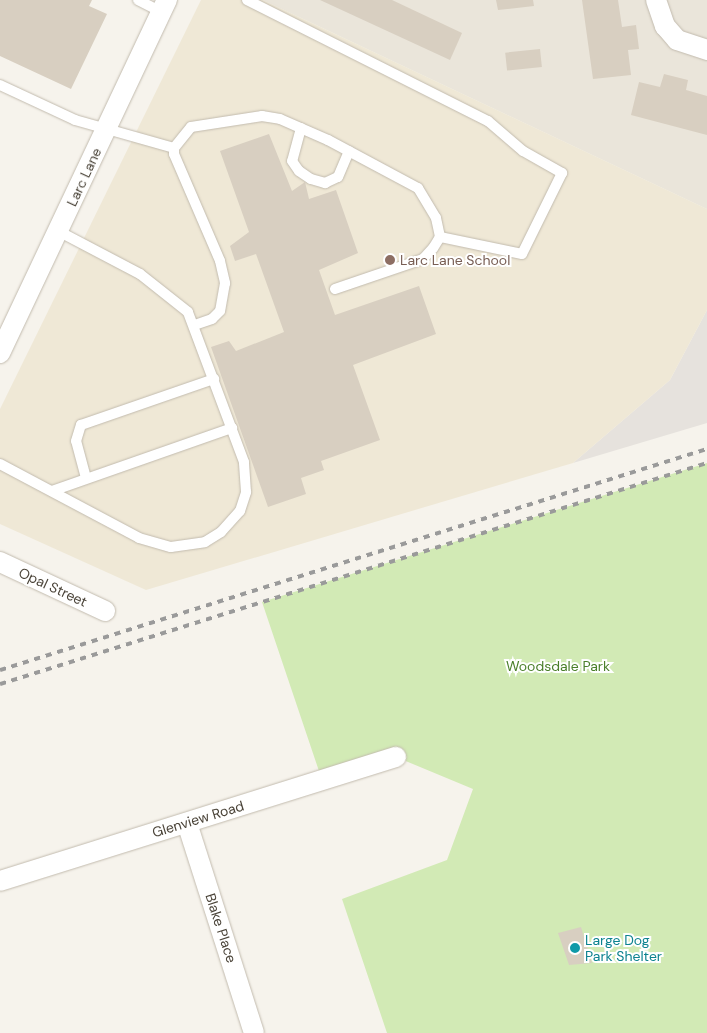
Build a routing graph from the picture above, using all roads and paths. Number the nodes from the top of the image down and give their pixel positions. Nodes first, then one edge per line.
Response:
1 (138, 0) edge
2 (247, 0) edge
3 (656, 0) edge
4 (164, 6) edge
5 (707, 50) edge
6 (0, 85) edge
7 (108, 128) junction
8 (300, 128) junction
9 (174, 148) junction
10 (349, 151) junction
11 (58, 231) junction
12 (440, 237) junction
13 (335, 289) dead end
14 (195, 326) junction
15 (0, 353) edge
16 (214, 378) junction
17 (232, 428) junction
18 (0, 464) edge
19 (86, 478) junction
20 (52, 491) junction
21 (0, 562) edge
22 (106, 611) dead end
23 (396, 757) dead end
24 (187, 823) junction
25 (0, 881) edge
26 (254, 1033) edge

1 - 4 lane
2 - 12 lane
3 - 5 street
4 - 7 street, Larc Lane
6 - 7 lane
7 - 9 lane
7 - 11 street, Larc Lane
8 - 9 lane
8 - 10 lane
8 - 10 lane
9 - 14 lane
10 - 12 lane
11 - 14 lane
11 - 15 street, Larc Lane
12 - 13 lane
14 - 16 lane
16 - 17 lane
16 - 19 lane
17 - 19 lane
17 - 20 lane
18 - 20 lane
19 - 20 lane
21 - 22 street, Opal Street
23 - 24 street, Glenview Road
24 - 25 street, Glenview Road
24 - 26 street, Blake Place

